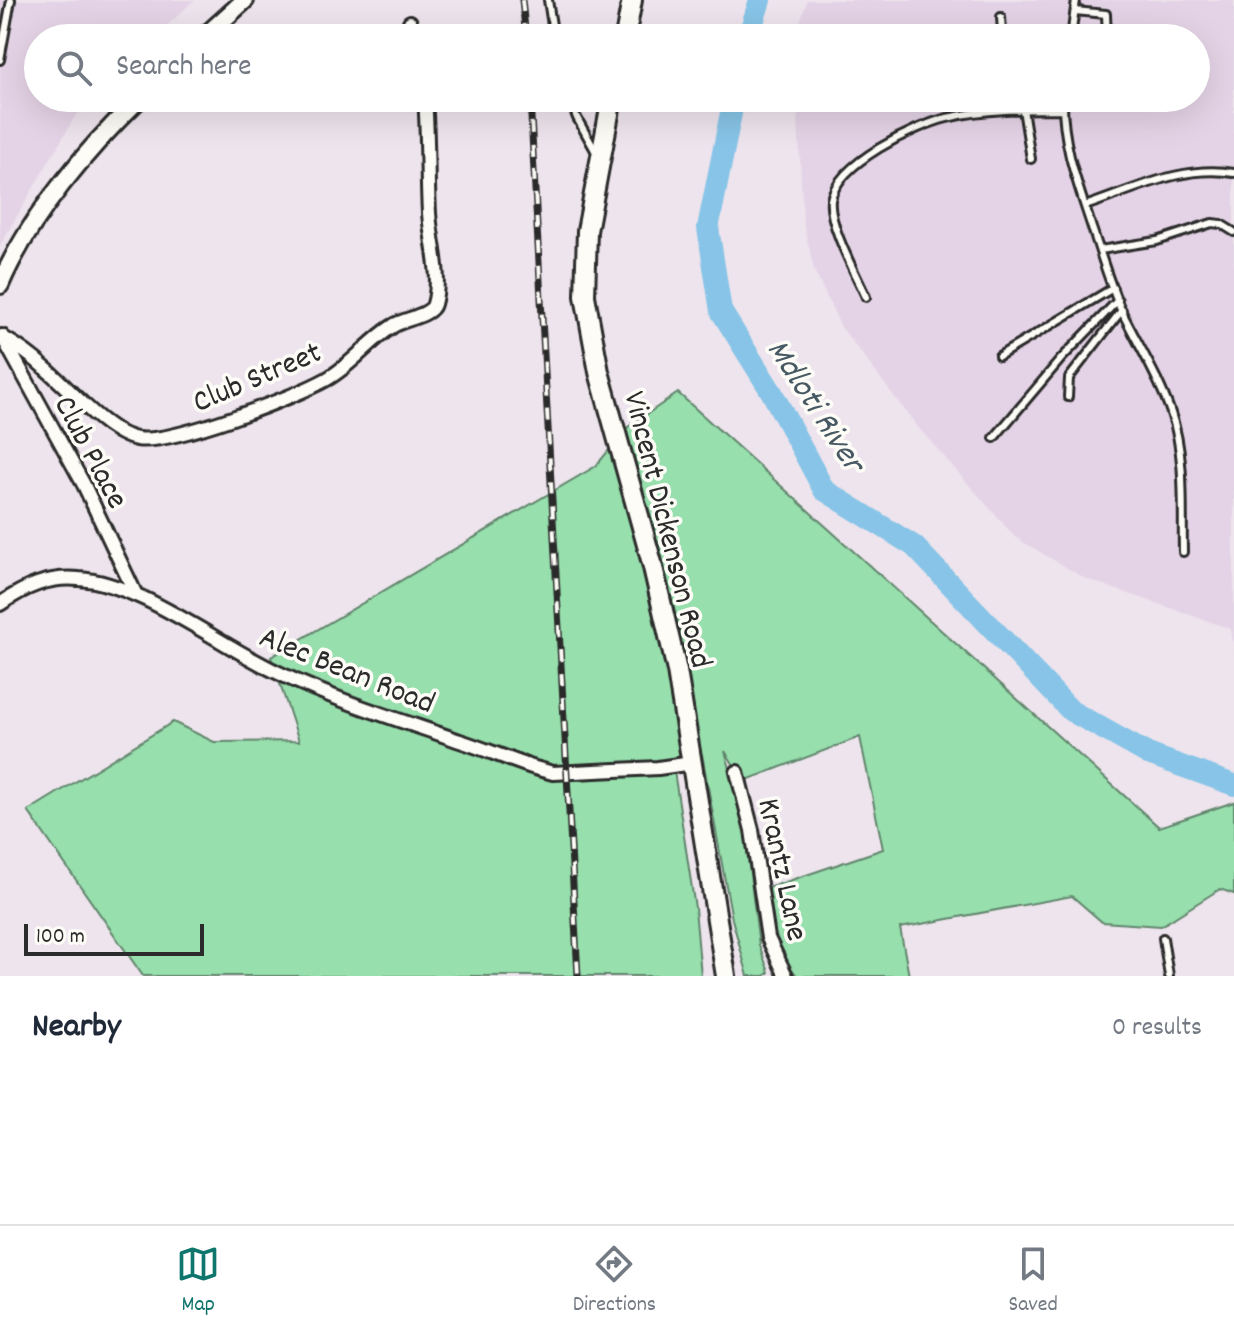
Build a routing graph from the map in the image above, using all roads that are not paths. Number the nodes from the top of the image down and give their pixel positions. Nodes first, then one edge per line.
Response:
1 (11, 0) edge
2 (245, 0) edge
3 (548, 0) edge
4 (632, 0) edge
5 (1076, 0) edge
6 (1075, 11) junction
7 (1001, 17) dead end
8 (218, 24) edge
9 (552, 24) edge
10 (628, 24) edge
11 (1001, 24) edge
12 (1073, 24) edge
13 (1106, 24) edge
14 (0, 60) edge
15 (126, 112) edge
16 (425, 112) edge
17 (575, 112) edge
18 (609, 112) edge
19 (998, 112) edge
20 (1023, 112) edge
21 (1063, 112) edge
22 (600, 158) junction
23 (1031, 159) dead end
24 (1234, 173) edge
25 (1085, 206) junction
26 (1234, 232) edge
27 (1100, 250) junction
28 (0, 285) edge
29 (1113, 288) junction
30 (866, 297) dead end
31 (1118, 300) junction
32 (1122, 310) junction
33 (1, 335) edge
34 (999, 356) dead end
35 (1068, 397) dead end
36 (994, 438) dead end
37 (1183, 552) dead end
38 (136, 595) junction
39 (0, 604) edge
40 (692, 763) junction
41 (737, 772) dead end
42 (1163, 938) dead end
43 (726, 976) edge
44 (786, 976) edge
45 (1169, 976) edge

1 - 14 lane
2 - 8 street
3 - 9 lane
4 - 10 main road
5 - 6 lane
6 - 12 lane
6 - 13 lane
7 - 11 lane
15 - 28 street
16 - 33 street, Club Street
17 - 22 lane
18 - 22 main road, Vincent Dickenson Road
19 - 30 lane
20 - 23 lane
21 - 25 lane
22 - 40 main road, Vincent Dickenson Road
24 - 25 lane
25 - 27 lane
26 - 27 lane
27 - 29 lane
29 - 31 lane
29 - 34 lane
31 - 32 lane
31 - 36 lane
32 - 35 lane
32 - 37 lane
33 - 38 street, Club Place
38 - 39 street, Alec Bean Road
38 - 40 street, Alec Bean Road
40 - 43 main road, Vincent Dickenson Road
41 - 44 street, Krantz Lane
42 - 45 lane

